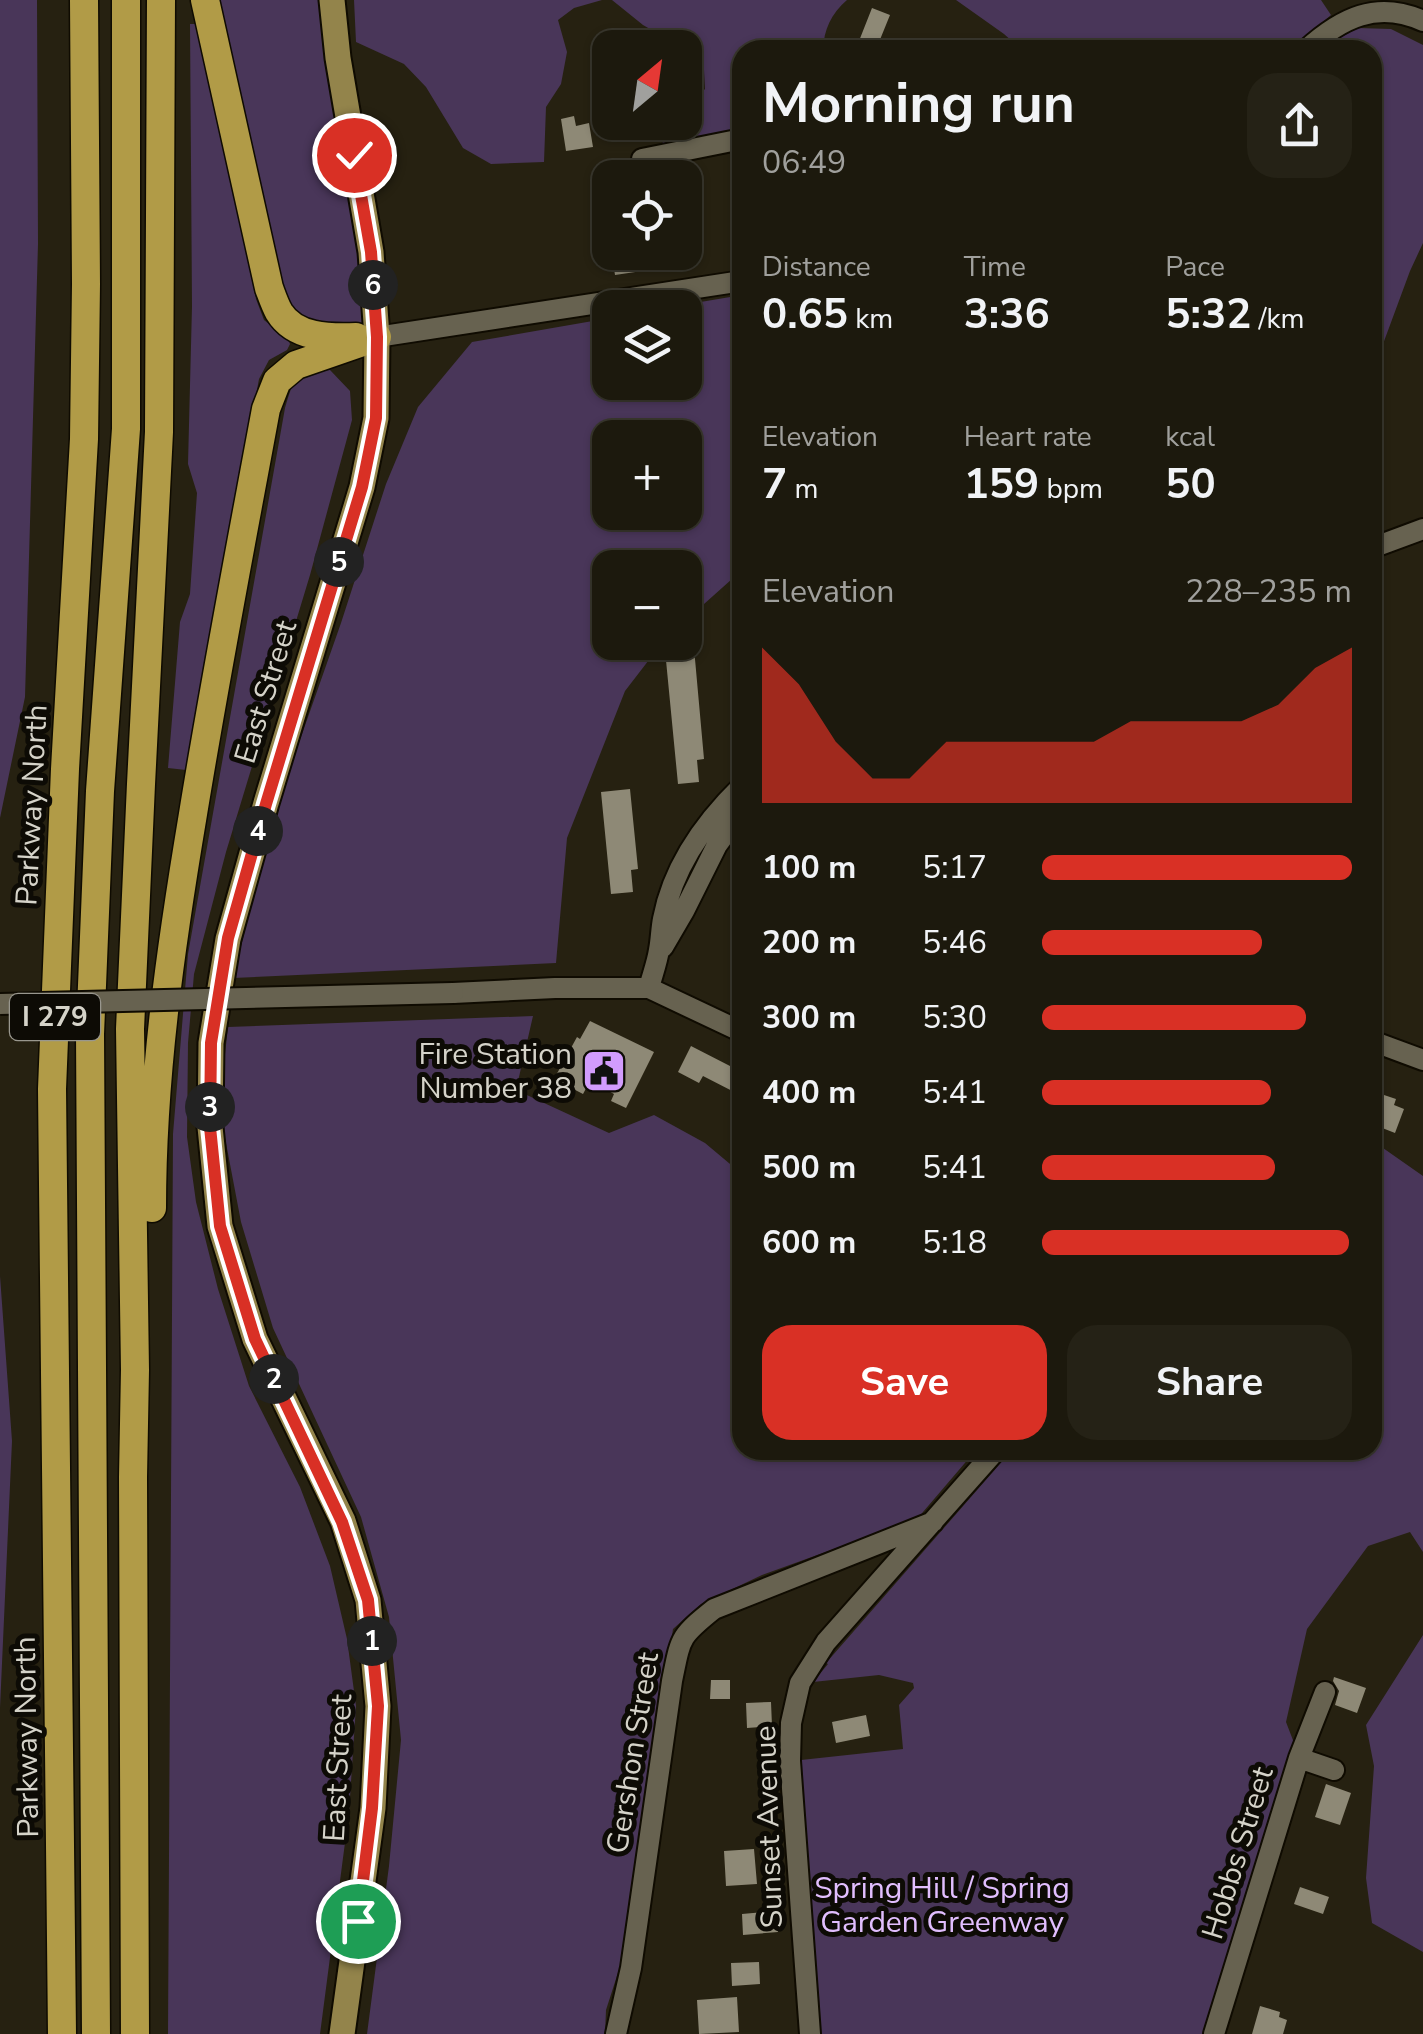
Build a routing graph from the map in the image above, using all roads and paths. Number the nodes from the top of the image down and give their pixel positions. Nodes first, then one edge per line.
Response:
1 (84, 0) edge
2 (126, 0) edge
3 (161, 0) edge
4 (205, 0) edge
5 (332, 0) edge
6 (1423, 21) edge
7 (1318, 40) edge
8 (732, 141) edge
9 (642, 159) dead end
10 (732, 284) edge
11 (377, 337) junction
12 (1423, 529) edge
13 (1382, 544) edge
14 (732, 796) edge
15 (732, 824) edge
16 (659, 953) junction
17 (648, 988) junction
18 (0, 1004) edge
19 (732, 1027) edge
20 (1382, 1046) edge
21 (1423, 1060) edge
22 (135, 1370) junction
23 (987, 1460) edge
24 (933, 1522) junction
25 (1325, 1692) dead end
26 (1299, 1758) junction
27 (1334, 1770) dead end
28 (62, 2034) edge
29 (96, 2034) edge
30 (135, 2034) edge
31 (342, 2034) edge
32 (616, 2034) edge
33 (810, 2034) edge
34 (1214, 2034) edge

1 - 28 highway, Parkway North / I 279
2 - 29 highway
3 - 22 highway, I 279
4 - 11 highway
5 - 11 main road, East Street
6 - 7 street
8 - 9 street
10 - 11 street
11 - 22 highway
11 - 31 main road, East Street
12 - 13 street
14 - 16 street
15 - 16 street
16 - 17 street
17 - 18 street, bridge
17 - 19 street
20 - 21 street
22 - 30 highway, I 279
23 - 24 street, Sunset Avenue
24 - 32 street, Gershon Street
24 - 33 street, Sunset Avenue
25 - 26 street, Hobbs Street
26 - 27 street
26 - 34 street, Hobbs Street

